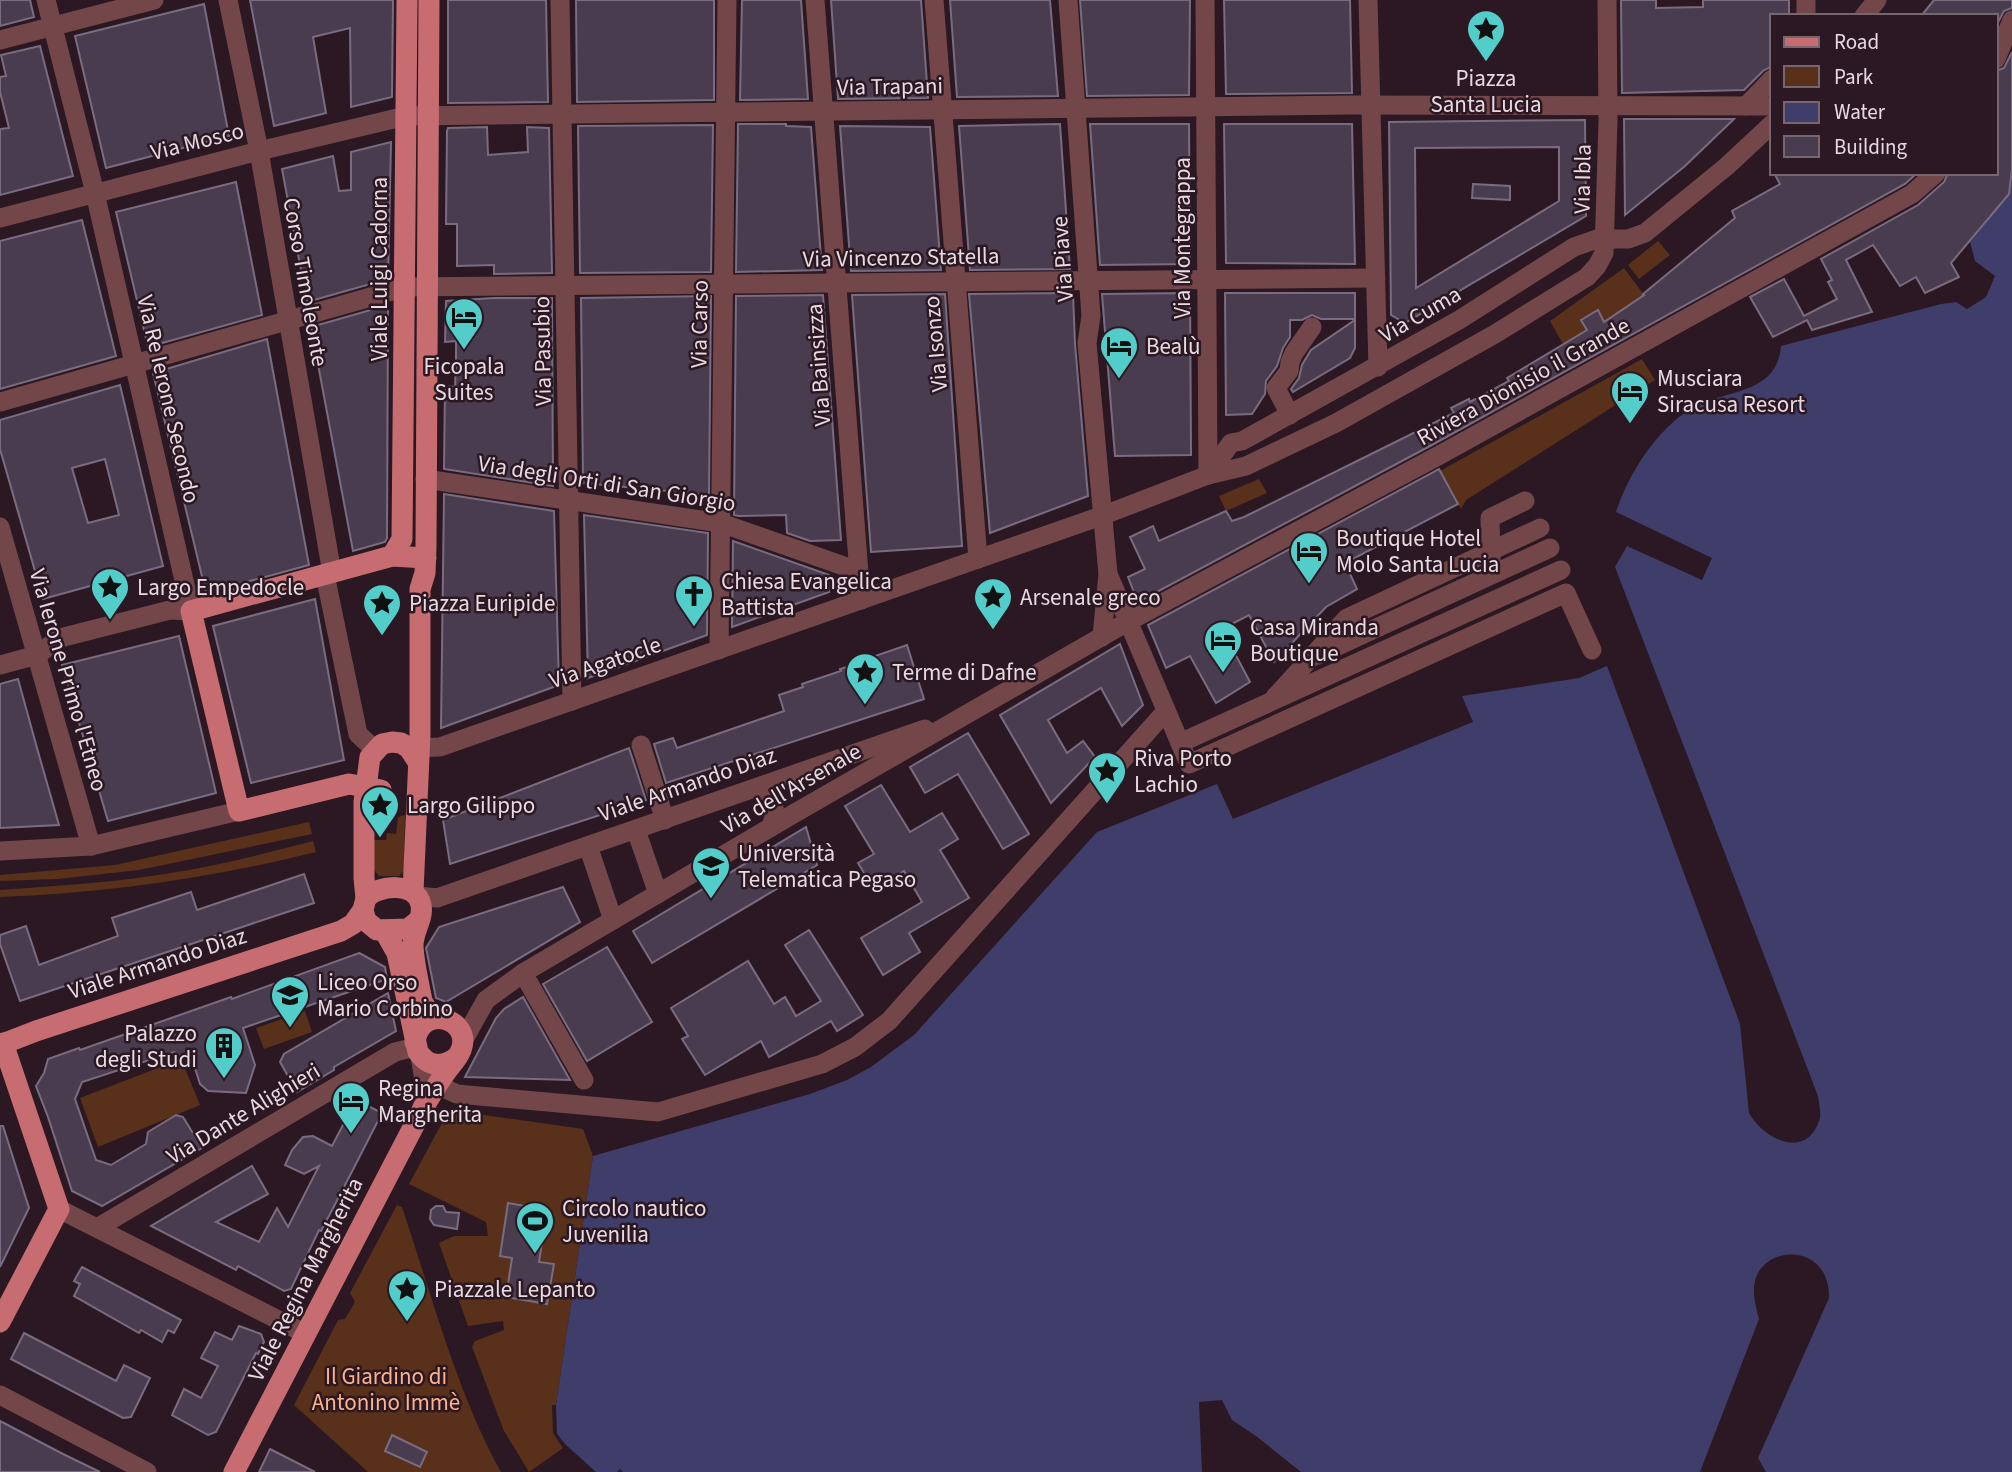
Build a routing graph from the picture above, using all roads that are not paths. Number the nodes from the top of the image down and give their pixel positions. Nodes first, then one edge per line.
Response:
1 (46, 0) edge
2 (154, 0) edge
3 (228, 0) edge
4 (407, 0) edge
5 (429, 0) edge
6 (561, 0) edge
7 (727, 0) edge
8 (814, 0) edge
9 (934, 0) edge
10 (1068, 0) edge
11 (1205, 0) edge
12 (1368, 0) edge
13 (1607, 0) edge
14 (1877, 0) edge
15 (1866, 14) edge
16 (2012, 20) edge
17 (52, 26) junction
18 (0, 40) edge
19 (1998, 54) edge
20 (1770, 81) edge
21 (1746, 106) junction
22 (1206, 107) junction
23 (1770, 107) edge
24 (1076, 108) junction
25 (942, 110) junction
26 (1613, 110) junction
27 (823, 111) junction
28 (1365, 111) junction
29 (726, 112) junction
30 (562, 114) junction
31 (428, 115) junction
32 (406, 116) junction
33 (1770, 126) edge
34 (259, 150) junction
35 (1934, 175) edge
36 (95, 193) junction
37 (0, 218) edge
38 (1605, 239) junction
39 (1376, 278) junction
40 (1207, 279) junction
41 (1088, 280) junction
42 (954, 281) junction
43 (836, 282) junction
44 (724, 283) junction
45 (565, 285) junction
46 (416, 286) junction
47 (287, 321) junction
48 (1312, 327) dead end
49 (135, 364) junction
50 (1378, 367) junction
51 (0, 402) edge
52 (1290, 415) junction
53 (1208, 432) junction
54 (1258, 432) junction
55 (1208, 475) junction
56 (425, 479) junction
57 (569, 498) junction
58 (1525, 501) dead end
59 (1104, 515) junction
60 (721, 523) junction
61 (0, 527) edge
62 (1540, 528) dead end
63 (397, 548) junction
64 (1550, 548) dead end
65 (1491, 552) junction
66 (426, 558) junction
67 (978, 559) junction
68 (1561, 570) dead end
69 (858, 571) junction
70 (328, 574) junction
71 (1108, 574) junction
72 (1492, 575) junction
73 (861, 600) junction
74 (1493, 601) junction
75 (191, 611) junction
76 (1129, 621) junction
77 (1494, 626) junction
78 (1102, 637) junction
79 (719, 650) junction
80 (1592, 650) dead end
81 (37, 655) junction
82 (1308, 660) junction
83 (0, 665) edge
84 (572, 701) junction
85 (1271, 702) junction
86 (971, 711) junction
87 (1166, 711) junction
88 (1281, 723) junction
89 (1180, 743) junction
90 (641, 745) dead end
91 (374, 750) junction
92 (421, 752) junction
93 (364, 787) junction
94 (756, 789) junction
95 (239, 811) junction
96 (665, 820) junction
97 (770, 828) junction
98 (636, 830) junction
99 (91, 846) junction
100 (588, 846) junction
101 (0, 851) edge
102 (415, 894) junction
103 (658, 894) junction
104 (365, 904) junction
105 (613, 920) junction
106 (418, 921) junction
107 (384, 930) junction
108 (523, 973) junction
109 (440, 1018) junction
110 (1, 1041) edge
111 (417, 1048) junction
112 (460, 1049) junction
113 (584, 1080) dead end
114 (440, 1081) junction
115 (422, 1110) junction
116 (59, 1209) junction
117 (97, 1228) junction
118 (0, 1322) edge
119 (306, 1334) junction
120 (0, 1395) edge
121 (147, 1472) edge
122 (234, 1472) edge

1 - 17 street, Via Re Ierone Secondo
2 - 17 street
3 - 34 street, Corso Timoleonte
4 - 32 main road, Viale Luigi Cadorna
5 - 31 main road, Viale Luigi Cadorna
6 - 30 street, Via Pasubio
7 - 29 street, Via Carso
8 - 27 street, Via Bainsizza
9 - 25 street, Via Isonzo
10 - 24 street, Via Piave
11 - 22 street, Via Montegrappa
12 - 28 street
13 - 26 street, Via Ibla
14 - 15 street
16 - 19 street
17 - 18 street
17 - 36 street, Via Re Ierone Secondo
20 - 21 street
21 - 23 street, Via Trapani
21 - 26 street, Via Trapani
22 - 24 street, Via Trapani
22 - 28 street, Via Trapani
22 - 40 street, Via Montegrappa
24 - 25 street, Via Trapani
24 - 41 street, Via Piave
25 - 27 street, Via Trapani
25 - 42 street, Via Isonzo
26 - 28 street, Via Trapani
26 - 38 street, Via Ibla
27 - 29 street, Via Trapani
27 - 43 street, Via Bainsizza
28 - 39 street
29 - 30 street, Via Trapani
29 - 44 street, Via Carso
30 - 31 street, Via Trapani
30 - 45 street, Via Pasubio
31 - 32 street, Via Mosco
31 - 46 main road, Viale Luigi Cadorna
32 - 34 street, Via Mosco
32 - 46 main road, Viale Luigi Cadorna
33 - 38 street, Via Cuma
34 - 36 street, Via Mosco
34 - 47 street, Corso Timoleonte
35 - 76 street, Riviera Dionisio il Grande
36 - 37 street, Via Mosco
36 - 49 street, Via Re Ierone Secondo
38 - 50 street, Via Cuma
38 - 55 street, Via Ibla
39 - 40 street, Via Vincenzo Statella
39 - 50 street
40 - 41 street, Via Vincenzo Statella
40 - 53 street, Via Montegrappa
41 - 42 street, Via Vincenzo Statella
41 - 59 street, Via Piave
42 - 43 street, Via Vincenzo Statella
42 - 67 street, Via Isonzo
43 - 44 street, Via Vincenzo Statella
43 - 69 street, Via Bainsizza
44 - 45 street, Via Vincenzo Statella
44 - 60 street, Via Carso
45 - 46 street, Via Vincenzo Statella
45 - 57 street, Via Pasubio
46 - 47 street, Via Vincenzo Statella
46 - 56 main road, Viale Luigi Cadorna
46 - 63 main road, Viale Luigi Cadorna
47 - 49 street, Via Vincenzo Statella
47 - 70 street, Corso Timoleonte
48 - 52 street
49 - 51 street, Via Vincenzo Statella
49 - 75 street, Via Re Ierone Secondo
50 - 52 street, Via Cuma
52 - 54 street, Via Cuma
53 - 54 street
53 - 55 street, Via Montegrappa
54 - 55 street, Via Cuma
55 - 59 street, Via Agatocle
56 - 57 street, Via degli Orti di San Giorgio
56 - 66 main road, Viale Luigi Cadorna
57 - 60 street, Via degli Orti di San Giorgio
57 - 84 street, Via Pasubio
58 - 65 street
59 - 67 street, Via Agatocle
59 - 71 street, Via Piave
60 - 69 street, Via degli Orti di San Giorgio
60 - 79 street, Via Carso
61 - 81 street, Via Ierone Primo l'Etneo
62 - 65 street
63 - 66 main road
63 - 70 main road
64 - 72 street
65 - 72 street
65 - 82 street
66 - 92 main road, Viale Luigi Cadorna
67 - 73 street, Via Agatocle
68 - 74 street
69 - 73 street, Via Bainsizza
70 - 75 main road
70 - 91 street, Corso Timoleonte
71 - 76 street
71 - 78 street
72 - 74 street
72 - 82 street
73 - 79 street, Via Agatocle
74 - 77 street
74 - 85 street
75 - 81 street
75 - 95 main road, Via Re Ierone Secondo
76 - 78 street, Via dell'Arsenale
76 - 87 street
77 - 80 street
77 - 88 street
78 - 86 street, Via dell'Arsenale
79 - 84 street, Via Agatocle
81 - 83 street
81 - 99 street, Via Ierone Primo l'Etneo
82 - 85 street
84 - 92 street, Via Agatocle
85 - 88 street
85 - 89 street
86 - 94 street, Viale Armando Diaz
86 - 97 street, Via dell'Arsenale
87 - 89 street
87 - 114 street
88 - 89 street
90 - 96 street
91 - 92 main road
91 - 93 main road
92 - 93 main road
92 - 102 main road, Viale Luigi Cadorna
93 - 95 main road
93 - 104 main road
94 - 96 street, Viale Armando Diaz
94 - 97 street
95 - 99 street
96 - 98 street, Viale Armando Diaz
97 - 103 street, Via dell'Arsenale
98 - 100 street, Viale Armando Diaz
98 - 103 street
99 - 101 street
100 - 102 street, Viale Armando Diaz
100 - 105 street
102 - 104 main road
102 - 106 main road
103 - 105 street, Via dell'Arsenale
104 - 107 main road
104 - 110 main road, Viale Armando Diaz
105 - 108 street, Via dell'Arsenale
106 - 107 main road
106 - 109 main road
107 - 111 main road
108 - 112 street, Via dell'Arsenale
108 - 113 street
109 - 111 main road
109 - 112 main road
110 - 116 main road
111 - 112 main road
111 - 115 street
111 - 117 street, Via Dante Alighieri
112 - 114 main road, Viale Regina Margherita
114 - 115 main road, Viale Regina Margherita
115 - 119 main road, Viale Regina Margherita
116 - 117 street
116 - 118 main road
117 - 119 street
119 - 122 main road, Viale Regina Margherita
120 - 121 street

